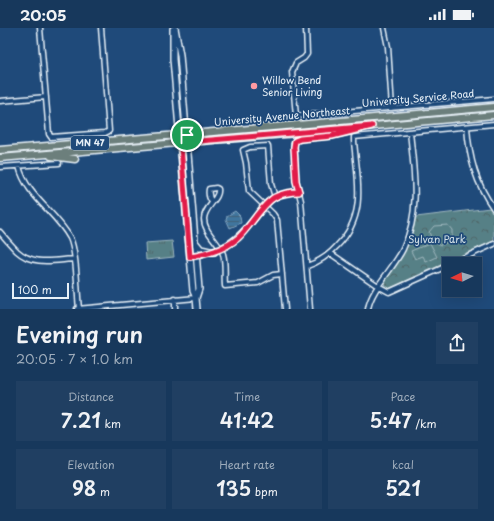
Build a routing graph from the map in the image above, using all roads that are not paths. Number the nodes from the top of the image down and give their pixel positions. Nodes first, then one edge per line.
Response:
1 (40, 28) edge
2 (101, 28) edge
3 (174, 28) edge
4 (306, 28) edge
5 (384, 28) edge
6 (46, 97) junction
7 (494, 99) edge
8 (0, 101) edge
9 (494, 107) edge
10 (392, 108) junction
11 (494, 115) edge
12 (494, 124) edge
13 (372, 126) junction
14 (467, 127) junction
15 (410, 132) junction
16 (180, 135) junction
17 (187, 135) junction
18 (188, 142) junction
19 (180, 143) junction
20 (0, 150) edge
21 (40, 154) junction
22 (0, 158) edge
23 (75, 159) dead end
24 (59, 163) dead end
25 (19, 166) junction
26 (0, 167) edge
27 (299, 192) junction
28 (275, 197) junction
29 (212, 202) dead end
30 (265, 206) junction
31 (494, 210) edge
32 (0, 232) edge
33 (196, 242) junction
34 (494, 244) edge
35 (220, 249) junction
36 (214, 252) junction
37 (330, 253) junction
38 (197, 256) junction
39 (190, 257) junction
40 (465, 257) edge
41 (75, 259) junction
42 (307, 266) junction
43 (442, 268) edge
44 (282, 274) junction
45 (378, 286) junction
46 (196, 298) junction
47 (175, 299) junction
48 (77, 309) edge
49 (175, 309) edge
50 (197, 309) edge
51 (285, 309) edge
52 (310, 309) edge
53 (368, 309) edge

1 - 6 street
2 - 6 street
3 - 16 street
3 - 17 street
4 - 10 street, University Service Road
5 - 10 street
6 - 8 street
7 - 10 street, University Service Road
9 - 17 main road, University Avenue Northeast / MN 47
11 - 13 main road, University Avenue Northeast / MN 47
12 - 14 street
13 - 18 main road, University Avenue Northeast / MN 47
13 - 27 street
14 - 15 street
14 - 31 street
15 - 37 street
15 - 45 street
16 - 17 main road, University Avenue Northeast / MN 47
16 - 19 street
16 - 20 main road, University Avenue Northeast / MN 47
17 - 18 street
18 - 19 main road, University Avenue Northeast / MN 47
18 - 33 street
19 - 21 main road, University Avenue Northeast / MN 47
19 - 39 street
21 - 22 main road, University Avenue Northeast / MN 47
21 - 23 main road
24 - 25 street
25 - 26 street
25 - 41 street
27 - 28 street
27 - 42 street
28 - 30 street
28 - 30 street
29 - 35 street
30 - 35 street
30 - 44 street
32 - 41 street
33 - 36 street
33 - 38 street
34 - 40 street
35 - 36 street
35 - 44 street
36 - 38 street
37 - 42 street
37 - 45 street
38 - 39 street
38 - 46 street
39 - 46 street
41 - 48 street
42 - 52 street
43 - 45 street
44 - 51 street
45 - 53 street
46 - 47 street
46 - 50 street
47 - 48 street
47 - 49 street

